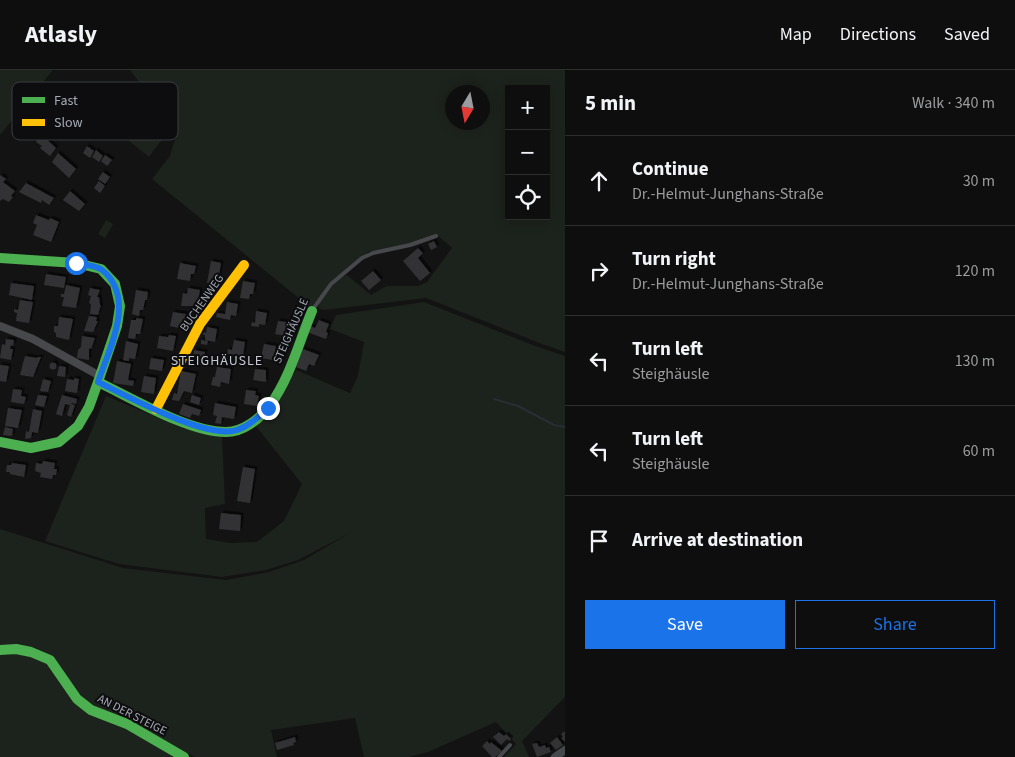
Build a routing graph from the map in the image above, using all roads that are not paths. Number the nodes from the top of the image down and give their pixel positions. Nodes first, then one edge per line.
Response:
1 (436, 236) dead end
2 (0, 258) edge
3 (244, 265) dead end
4 (312, 311) joint
5 (0, 326) edge
6 (99, 379) junction
7 (156, 409) junction
8 (0, 442) edge
9 (0, 650) edge
10 (510, 745) dead end
11 (565, 750) edge
12 (184, 757) edge
13 (499, 757) edge
14 (555, 757) edge

1 - 4 lane, STEIGHÄUSLE
2 - 6 street
3 - 7 street, BUCHENWEG
4 - 7 street, STEIGHÄUSLE
5 - 6 street
6 - 7 street, STEIGHÄUSLE
6 - 8 street
9 - 12 street, AN DER STEIGE
10 - 13 lane
11 - 14 street

